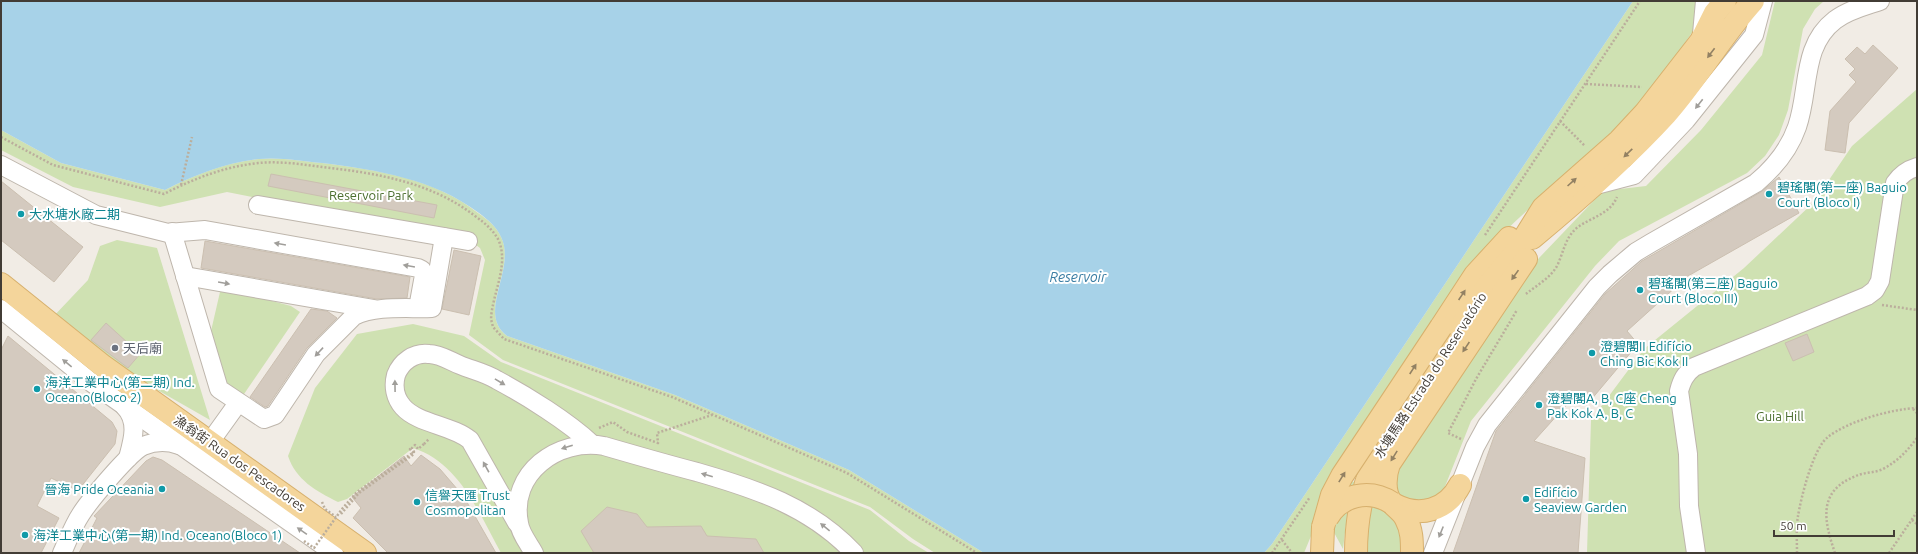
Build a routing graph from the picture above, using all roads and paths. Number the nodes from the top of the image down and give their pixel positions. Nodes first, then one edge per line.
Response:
1 (1706, 1) edge
2 (1725, 1) edge
3 (1738, 1) edge
4 (1753, 1) edge
5 (1764, 1) edge
6 (1880, 1) edge
7 (1701, 41) junction
8 (1585, 84) dead end
9 (1647, 87) dead end
10 (1560, 121) dead end
11 (1, 137) edge
12 (192, 137) dead end
13 (1599, 159) junction
14 (1, 165) edge
15 (1917, 167) edge
16 (1624, 178) junction
17 (181, 186) junction
18 (1591, 187) junction
19 (258, 205) dead end
20 (1548, 214) junction
21 (172, 232) junction
22 (444, 237) junction
23 (468, 241) dead end
24 (185, 276) junction
25 (1, 284) edge
26 (1522, 301) dead end
27 (1856, 301) junction
28 (341, 304) junction
29 (418, 308) junction
30 (1518, 308) dead end
31 (1, 309) edge
32 (378, 310) junction
33 (1917, 310) edge
34 (346, 324) junction
35 (121, 403) junction
36 (238, 403) junction
37 (1913, 408) junction
38 (1917, 408) edge
39 (1917, 413) edge
40 (713, 415) junction
41 (594, 436) junction
42 (1917, 438) edge
43 (1463, 440) dead end
44 (210, 442) junction
45 (424, 444) dead end
46 (412, 448) junction
47 (187, 450) junction
48 (128, 458) junction
49 (1460, 485) junction
50 (322, 502) dead end
51 (1393, 504) junction
52 (1917, 512) edge
53 (1912, 520) junction
54 (334, 522) junction
55 (1917, 524) edge
56 (519, 525) junction
57 (1323, 527) junction
58 (1282, 540) dead end
59 (304, 541) dead end
60 (328, 551) edge
61 (62, 553) edge
62 (365, 553) edge
63 (534, 553) edge
64 (854, 553) edge
65 (976, 553) edge
66 (1292, 553) edge
67 (1322, 553) edge
68 (1356, 553) edge
69 (1412, 553) edge
70 (1433, 553) edge
71 (1696, 553) edge
72 (1797, 553) edge
73 (1835, 553) edge
74 (1888, 553) edge

1 - 7 street
2 - 7 main road, 水塘馬路 Estrada do Reservatório
3 - 7 main road
4 -> 18 main road, 水塘馬路 Estrada do Reservatório
5 -> 16 street
6 - 49 street
7 - 13 main road, 水塘馬路 Estrada do Reservatório
8 - 9 path
10 - 13 path
11 - 17 path
12 - 17 path
20 -> 13 main road, 水塘馬路 Estrada do Reservatório
14 - 21 street
15 - 27 street
16 - 18 street
16 - 26 path
17 - 40 path
18 - 20 main road, 水塘馬路 Estrada do Reservatório
19 - 22 street
20 -> 51 main road
57 -> 20 main road, bridge
20 - 68 main road, 水塘馬路 Estrada do Reservatório
21 - 24 street
29 -> 21 street
22 - 23 street
22 - 29 street
24 -> 28 street
24 - 36 street
25 - 44 main road, 漁翁街 Rua dos Pescadores
27 - 33 path
27 - 71 street
28 - 32 street
28 - 34 street
29 - 32 street
30 - 43 path
35 -> 31 street, 漁翁街 Rua dos Pescadores
32 - 34 street
34 -> 36 street
35 - 47 street, 漁翁街 Rua dos Pescadores
35 - 48 street
36 - 44 street
37 - 38 path
37 - 39 path
37 - 72 path
40 - 41 path
40 - 65 path
41 -> 56 street
56 -> 41 street
64 -> 41 street
42 - 73 path
44 - 54 main road, 漁翁街 Rua dos Pescadores
45 - 46 path, bridge
46 - 54 path, bridge
46 - 54 path
47 - 48 street
60 -> 47 street, 漁翁街 Rua dos Pescadores
48 - 61 street
49 - 51 main road
49 -> 70 street
50 - 54 path, bridge
51 - 57 main road, bridge
51 - 69 main road
52 - 53 path
53 - 55 path
53 - 74 path
54 - 59 path, bridge
54 - 62 main road, 漁翁街 Rua dos Pescadores
56 - 63 street
57 - 67 main road
58 - 66 path

